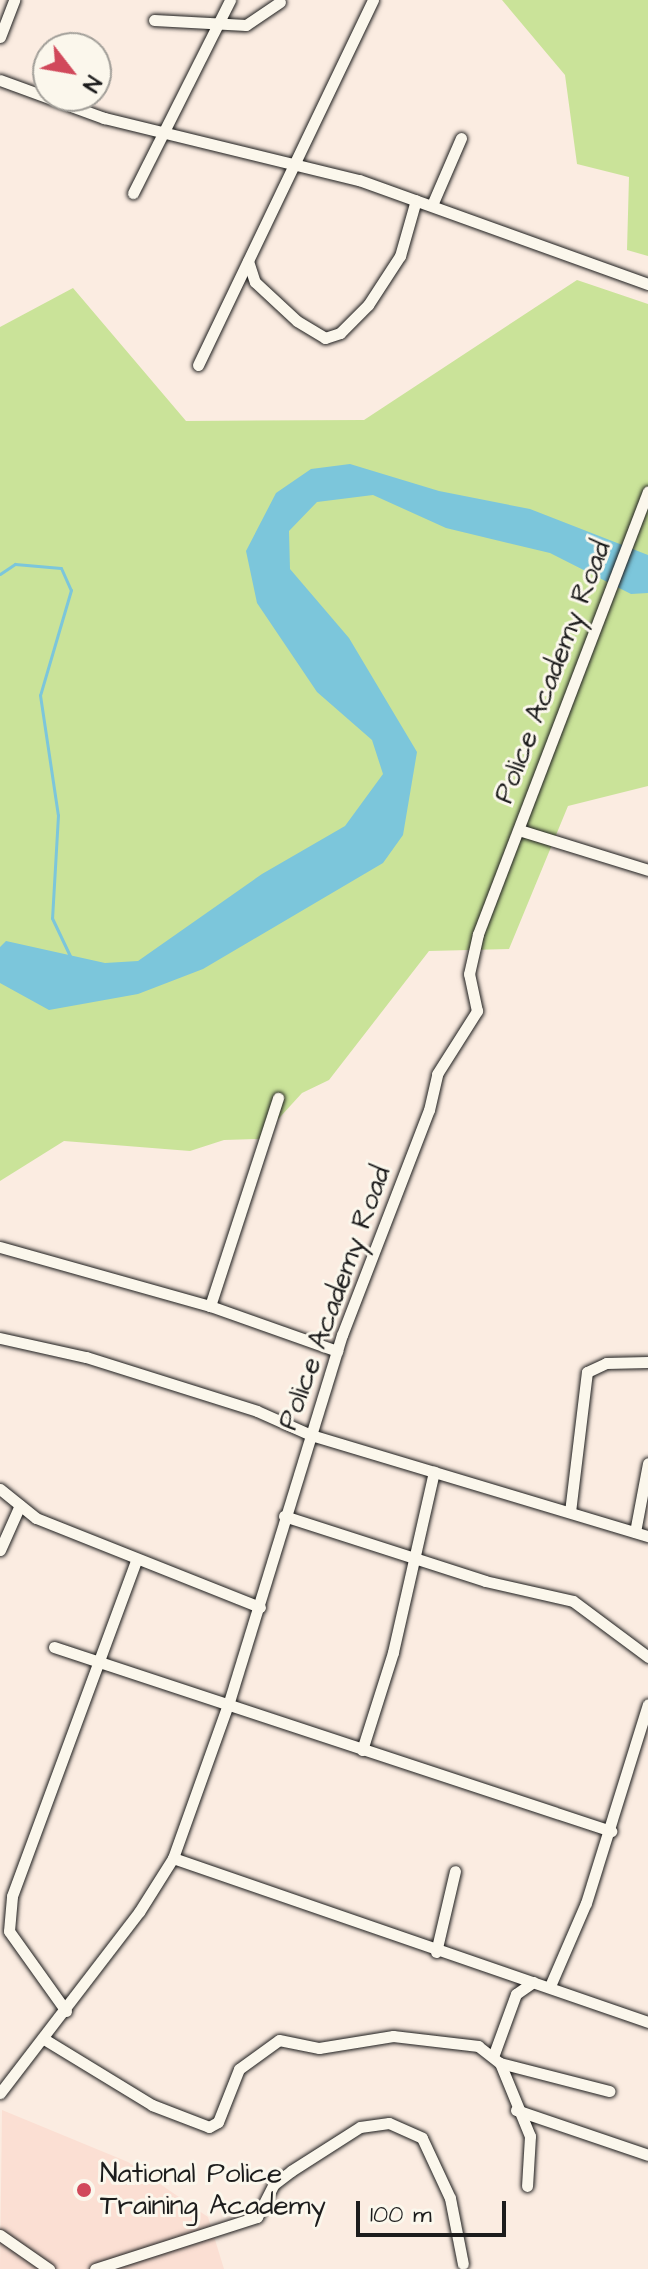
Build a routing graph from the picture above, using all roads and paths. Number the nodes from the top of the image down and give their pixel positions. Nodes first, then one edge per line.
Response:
1 (14, 0) edge
2 (230, 0) edge
3 (373, 0) edge
4 (280, 2) dead end
5 (154, 20) dead end
6 (220, 22) junction
7 (0, 37) edge
8 (0, 80) edge
9 (161, 133) junction
10 (461, 138) dead end
11 (294, 160) junction
12 (133, 193) dead end
13 (416, 200) junction
14 (432, 205) junction
15 (248, 261) junction
16 (648, 284) edge
17 (198, 365) dead end
18 (648, 492) edge
19 (519, 830) junction
20 (648, 870) edge
21 (278, 1098) dead end
22 (0, 1247) edge
23 (210, 1306) junction
24 (0, 1338) edge
25 (337, 1351) junction
26 (648, 1362) edge
27 (311, 1435) junction
28 (648, 1463) edge
29 (434, 1472) junction
30 (0, 1489) edge
31 (20, 1505) junction
32 (570, 1512) junction
33 (284, 1516) junction
34 (635, 1532) junction
35 (648, 1536) edge
36 (0, 1550) edge
37 (410, 1558) junction
38 (136, 1561) junction
39 (260, 1607) junction
40 (54, 1647) dead end
41 (648, 1657) edge
42 (99, 1659) junction
43 (229, 1702) junction
44 (648, 1704) edge
45 (362, 1750) junction
46 (611, 1831) junction
47 (173, 1858) junction
48 (455, 1871) dead end
49 (5, 1932) edge
50 (436, 1952) junction
51 (533, 1982) junction
52 (550, 1986) junction
53 (66, 2011) junction
54 (648, 2022) edge
55 (44, 2039) junction
56 (497, 2059) junction
57 (609, 2091) dead end
58 (0, 2093) edge
59 (516, 2110) junction
60 (648, 2155) edge
61 (527, 2186) dead end
62 (0, 2235) edge
63 (463, 2264) dead end
64 (49, 2269) edge
65 (95, 2269) edge

1 - 7 street
2 - 6 street
3 - 11 street
4 - 6 street
5 - 6 street
6 - 9 street
8 - 9 street
9 - 11 street
9 - 12 street
10 - 14 street
11 - 13 street
11 - 15 street
13 - 14 street
13 - 15 street
14 - 16 street
15 - 17 street
18 - 19 street, Police Academy Road
19 - 20 street
19 - 25 street, Police Academy Road
21 - 23 street
22 - 23 street
23 - 25 street
24 - 27 street
25 - 27 street, Police Academy Road
26 - 32 street
27 - 29 street
27 - 33 street, Police Academy Road
28 - 34 street
29 - 32 street
29 - 37 street
30 - 31 street
31 - 36 street
31 - 38 street
32 - 34 street
33 - 37 street
33 - 39 street, Police Academy Road
34 - 35 street
37 - 41 street
37 - 45 street
38 - 39 street
38 - 42 street
39 - 43 street, Police Academy Road
40 - 42 street
42 - 43 street
42 - 49 street
43 - 45 street
43 - 47 street, Police Academy Road
44 - 46 street
45 - 46 street
46 - 52 street
47 - 50 street
47 - 53 street, Police Academy Road
48 - 50 street
49 - 53 street
50 - 51 street
51 - 52 street
51 - 56 street
52 - 54 street
53 - 55 street, Police Academy Road
55 - 56 street
55 - 58 street, Police Academy Road
56 - 57 street
56 - 59 street
59 - 60 street
59 - 61 street
62 - 64 street
63 - 65 street

